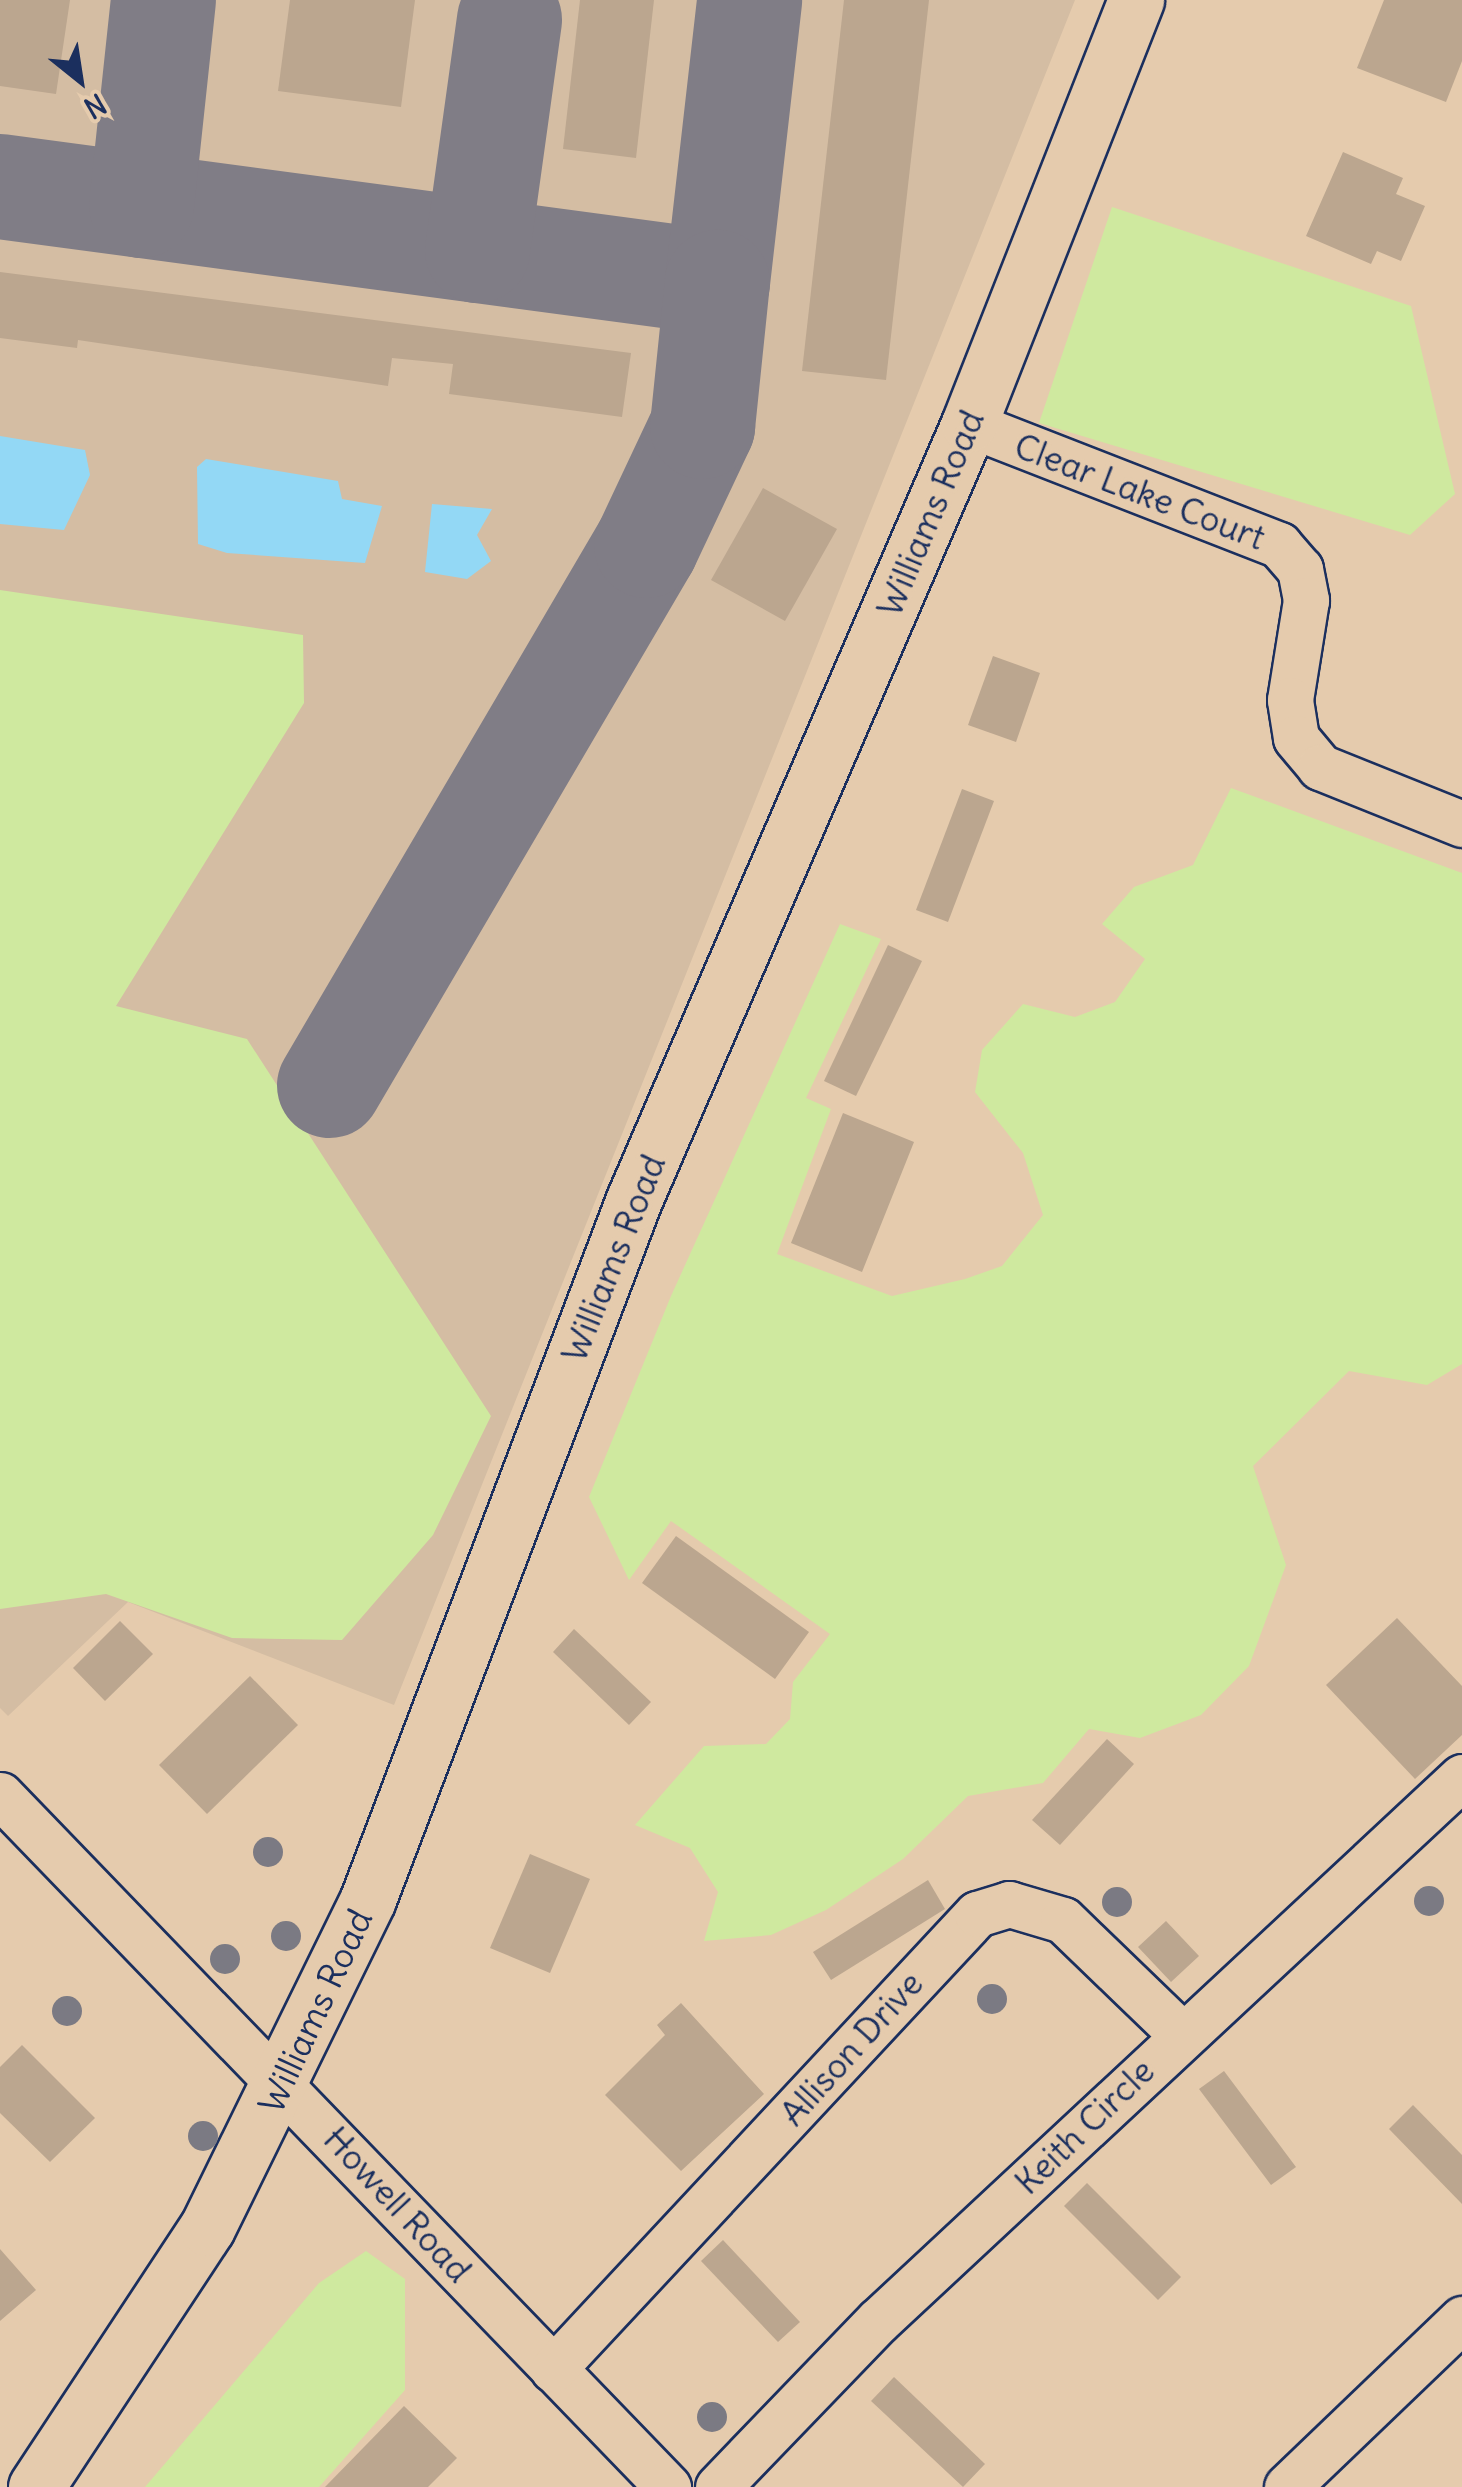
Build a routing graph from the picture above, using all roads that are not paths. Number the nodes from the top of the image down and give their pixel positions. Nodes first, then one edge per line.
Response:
1 (1136, 0) edge
2 (969, 424) junction
3 (1462, 824) edge
4 (1462, 1777) edge
5 (0, 1794) edge
6 (1181, 2034) junction
7 (283, 2081) junction
8 (1462, 2319) edge
9 (552, 2369) junction
10 (36, 2487) edge
11 (668, 2487) edge
12 (718, 2487) edge
13 (1287, 2487) edge

1 - 2 street, Williams Road
2 - 3 street, Clear Lake Court
2 - 7 street, Williams Road
4 - 6 street, Keith Circle
5 - 7 street, Howell Road
6 - 9 street, Allison Drive
6 - 12 street, Keith Circle
7 - 9 street, Howell Road
7 - 10 street, Williams Road
8 - 13 street
9 - 11 street, Howell Road

